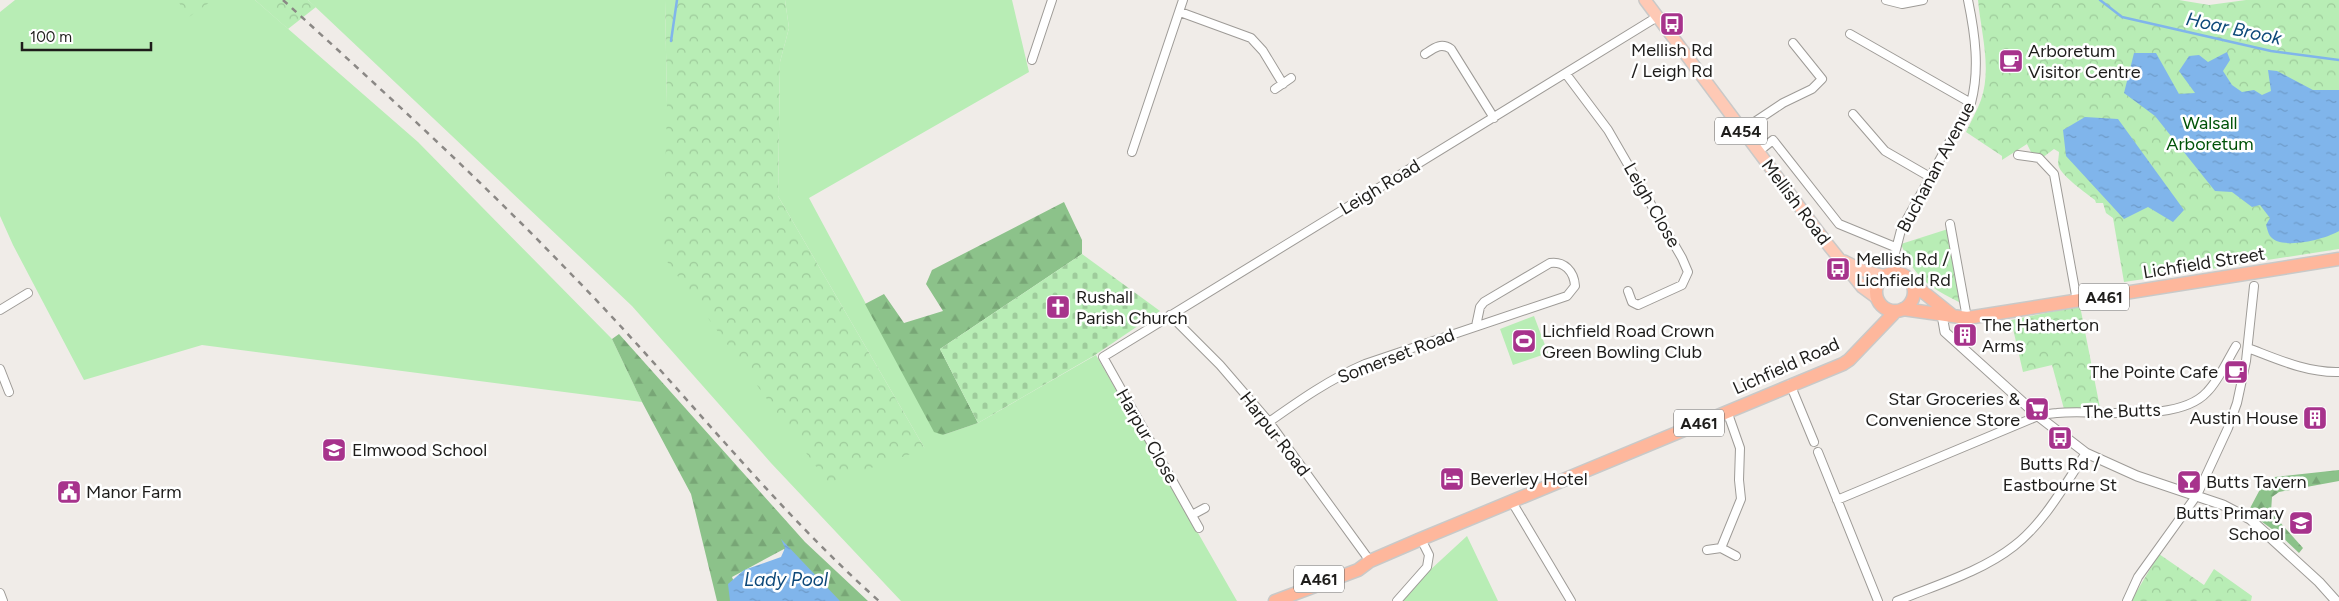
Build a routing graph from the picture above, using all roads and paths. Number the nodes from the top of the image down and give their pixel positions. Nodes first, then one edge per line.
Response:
1 (1052, 0) edge
2 (1183, 0) edge
3 (1645, 0) edge
4 (1886, 0) edge
5 (1923, 0) edge
6 (1968, 0) edge
7 (1180, 12) junction
8 (1657, 17) junction
9 (1850, 34) dead end
10 (1030, 36) dead end
11 (1039, 40) junction
12 (1793, 43) dead end
13 (1428, 55) dead end
14 (1032, 60) dead end
15 (1566, 74) junction
16 (1291, 78) dead end
17 (1283, 84) junction
18 (1275, 89) dead end
19 (1971, 103) junction
20 (1853, 114) dead end
21 (1494, 118) junction
22 (1741, 131) junction
23 (1763, 148) dead end
24 (1132, 152) dead end
25 (2018, 155) dead end
26 (1930, 177) junction
27 (1950, 224) dead end
28 (1895, 246) junction
29 (2339, 259) edge
30 (1840, 260) junction
31 (1892, 275) junction
32 (1912, 283) junction
33 (2254, 286) dead end
34 (1628, 291) dead end
35 (28, 293) dead end
36 (2077, 301) junction
37 (1880, 302) junction
38 (0, 310) edge
39 (1899, 310) junction
40 (1170, 315) junction
41 (1942, 315) junction
42 (1961, 318) junction
43 (1476, 326) junction
44 (1878, 331) junction
45 (2236, 346) dead end
46 (2248, 348) junction
47 (1103, 357) joint
48 (0, 369) edge
49 (2339, 372) edge
50 (1790, 384) junction
51 (9, 392) dead end
52 (1727, 411) junction
53 (2038, 416) junction
54 (1268, 422) junction
55 (1814, 442) dead end
56 (1818, 452) dead end
57 (2086, 453) junction
58 (2197, 495) junction
59 (1837, 500) junction
60 (1512, 502) junction
61 (1205, 508) dead end
62 (1192, 515) junction
63 (1199, 528) dead end
64 (1421, 539) junction
65 (1721, 548) junction
66 (1707, 550) dead end
67 (1736, 556) dead end
68 (1370, 562) junction
69 (0, 593) edge
70 (3, 601) edge
71 (1270, 601) edge
72 (1275, 601) edge
73 (1397, 601) edge
74 (1571, 601) edge
75 (1878, 601) edge
76 (1898, 601) edge
77 (2127, 601) edge
78 (2336, 601) edge

1 - 11 street
2 - 7 street
3 - 8 main road, Mellish Road / A454
4 - 5 street
6 - 19 street, Buchanan Avenue
7 - 17 street
7 - 24 street
8 - 15 street, Leigh Road
8 - 22 main road, Mellish Road / A454
9 - 19 street
10 - 11 street
11 - 14 street
12 - 22 street
13 - 21 street
15 - 21 street, Leigh Road
15 - 34 street, Leigh Close
16 - 17 street
17 - 18 street
19 - 26 street, Buchanan Avenue
20 - 26 street
21 - 40 street, Leigh Road
22 - 30 main road, Mellish Road / A454
23 - 28 street
25 - 36 street
26 - 28 street, Buchanan Avenue
27 - 42 street
28 - 31 street, Buchanan Avenue
29 - 36 highway, Lichfield Street / A461
30 - 31 main road, Mellish Road / A454
30 - 37 main road, Mellish Road / A454
31 - 32 highway
31 - 37 highway
32 - 39 highway
32 - 42 highway
33 - 46 street
35 - 38 street
36 - 42 highway, Lichfield Street / A461
37 - 39 highway
37 - 44 highway
39 - 41 highway, Lichfield Street / A461
39 - 44 highway, Lichfield Road / A461
40 - 47 street, Leigh Road
40 - 54 street, Harpur Road
41 - 42 highway, Lichfield Street / A461
41 - 53 street
43 - 43 street, Somerset Road
43 - 54 street, Somerset Road
44 - 50 highway, Lichfield Road / A461
45 - 53 street, The Butts
46 - 49 street
46 - 58 street
47 - 62 street, Harpur Close
48 - 51 street
50 - 52 highway, Lichfield Road / A461
50 - 55 street
52 - 60 highway, Lichfield Road / A461
52 - 65 street
53 - 57 street
53 - 59 street, The Butts
54 - 68 street, Harpur Road
56 - 59 street
57 - 58 street
57 - 76 street
58 - 77 street
58 - 78 street
59 - 75 street
60 - 64 highway, Lichfield Road / A461
60 - 74 street
61 - 62 street
62 - 63 street, Harpur Close
64 - 68 highway, Lichfield Road / A461
64 - 73 street
65 - 66 street
65 - 67 street
68 - 71 highway, Lichfield Road / A461
68 - 72 highway, Lichfield Road / A461
69 - 70 street

